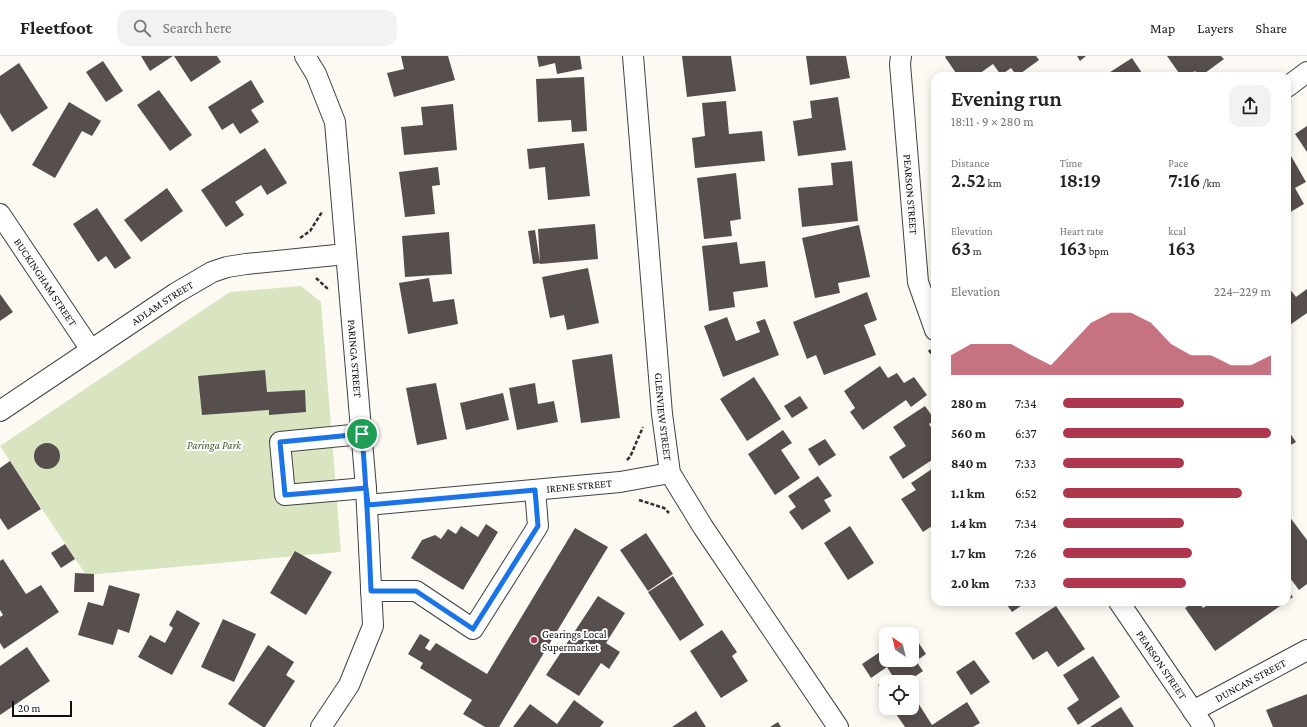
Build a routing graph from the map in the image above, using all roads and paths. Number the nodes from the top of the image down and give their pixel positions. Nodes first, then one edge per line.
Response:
1 (304, 56) edge
2 (633, 56) edge
3 (901, 56) edge
4 (1307, 72) edge
5 (1291, 84) edge
6 (324, 206) dead end
7 (0, 214) edge
8 (297, 241) dead end
9 (346, 254) junction
10 (931, 319) edge
11 (91, 350) junction
12 (0, 411) edge
13 (362, 434) junction
14 (670, 473) junction
15 (535, 490) junction
16 (367, 497) junction
17 (371, 591) junction
18 (1122, 606) edge
19 (1307, 650) edge
20 (1198, 719) edge
21 (321, 727) edge
22 (838, 727) edge

1 - 9 street, PARINGA STREET
2 - 14 street, GLENVIEW STREET
3 - 10 street, PEARSON STREET
4 - 5 street
6 - 8 path
7 - 11 street, BUCKINGHAM STREET
9 - 11 street, ADLAM STREET
9 - 13 street, PARINGA STREET
11 - 12 street, ADLAM STREET
13 - 16 street, PARINGA STREET
13 - 16 street, IRENE STREET
14 - 15 street, IRENE STREET
14 - 22 street, GLENVIEW STREET
15 - 16 street, IRENE STREET
15 - 17 street
16 - 17 street, PARINGA STREET
17 - 21 street, PARINGA STREET
18 - 20 street, PEARSON STREET
19 - 20 street, DUNCAN STREET

